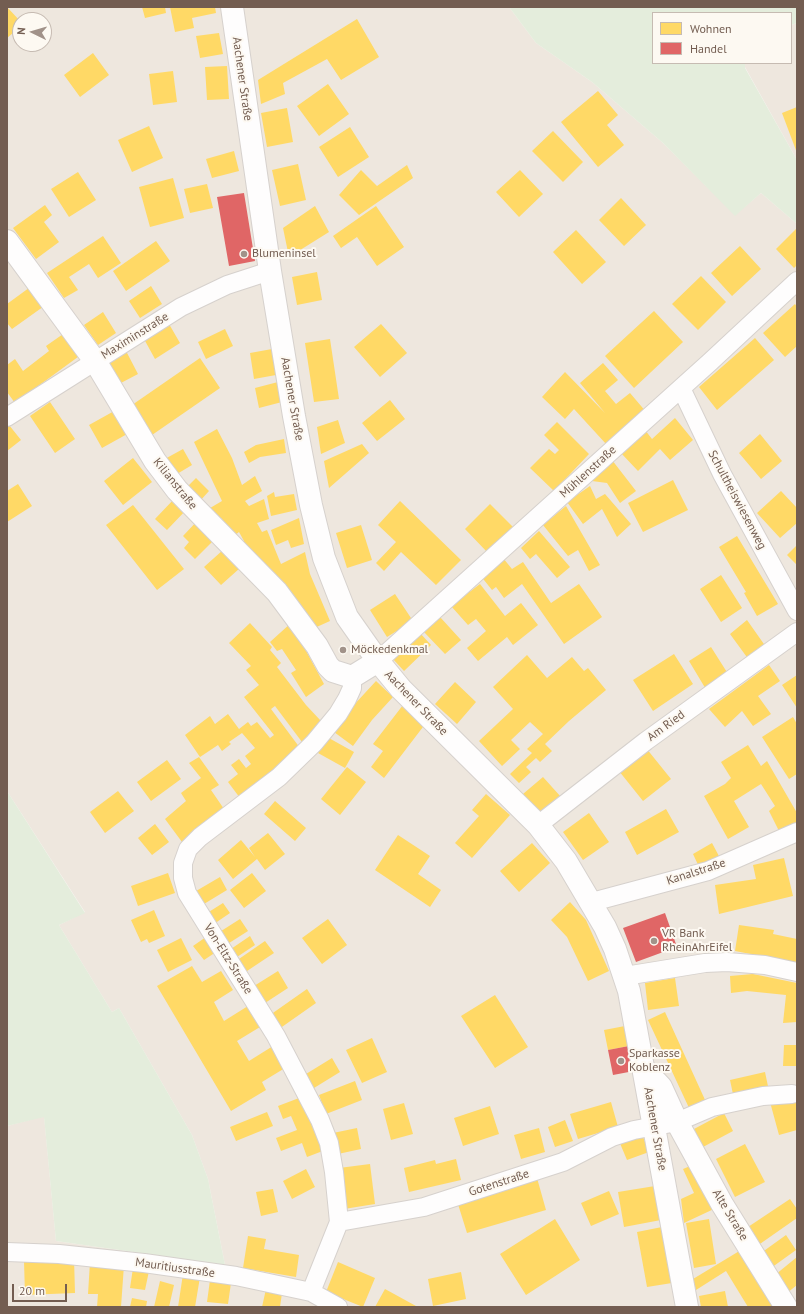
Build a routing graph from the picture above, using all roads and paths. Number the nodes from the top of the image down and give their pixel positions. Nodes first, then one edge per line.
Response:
1 (232, 7) edge
2 (7, 241) edge
3 (270, 271) junction
4 (797, 281) edge
5 (95, 361) junction
6 (681, 388) junction
7 (7, 417) edge
8 (797, 611) edge
9 (797, 632) edge
10 (378, 662) junction
11 (352, 677) junction
12 (538, 825) junction
13 (797, 832) edge
14 (592, 902) junction
15 (797, 972) edge
16 (625, 976) junction
17 (644, 1069) junction
18 (792, 1094) dead end
19 (677, 1122) junction
20 (654, 1127) junction
21 (339, 1222) junction
22 (7, 1252) edge
23 (311, 1292) junction
24 (338, 1307) edge
25 (687, 1307) edge
26 (786, 1307) edge

1 - 3 main road, Aachener Straße
2 - 5 main road, Kilianstraße
3 - 5 street, Maximinstraße
3 - 10 main road, Aachener Straße
4 - 6 street, Mühlenstraße
5 - 7 street, Maximinstraße
5 - 11 main road, Kilianstraße
6 - 8 street, Schultheiswiesenweg
6 - 10 street, Mühlenstraße
9 - 12 street, Am Ried
10 - 11 main road
10 - 12 main road, Aachener Straße
11 - 21 street, Von-Eltz-Straße
12 - 14 main road, Aachener Straße
13 - 14 street, Kanalstraße
14 - 16 main road, Aachener Straße
15 - 16 street
16 - 17 main road, Aachener Straße
17 - 19 main road, Alte Straße
17 - 20 main road, Aachener Straße
18 - 19 street
19 - 20 street
19 - 26 main road, Alte Straße
20 - 21 street, Gotenstraße
20 - 25 main road, Aachener Straße
21 - 23 street, Von-Eltz-Straße
22 - 23 street, Mauritiusstraße
23 - 24 street, Mauritiusstraße

